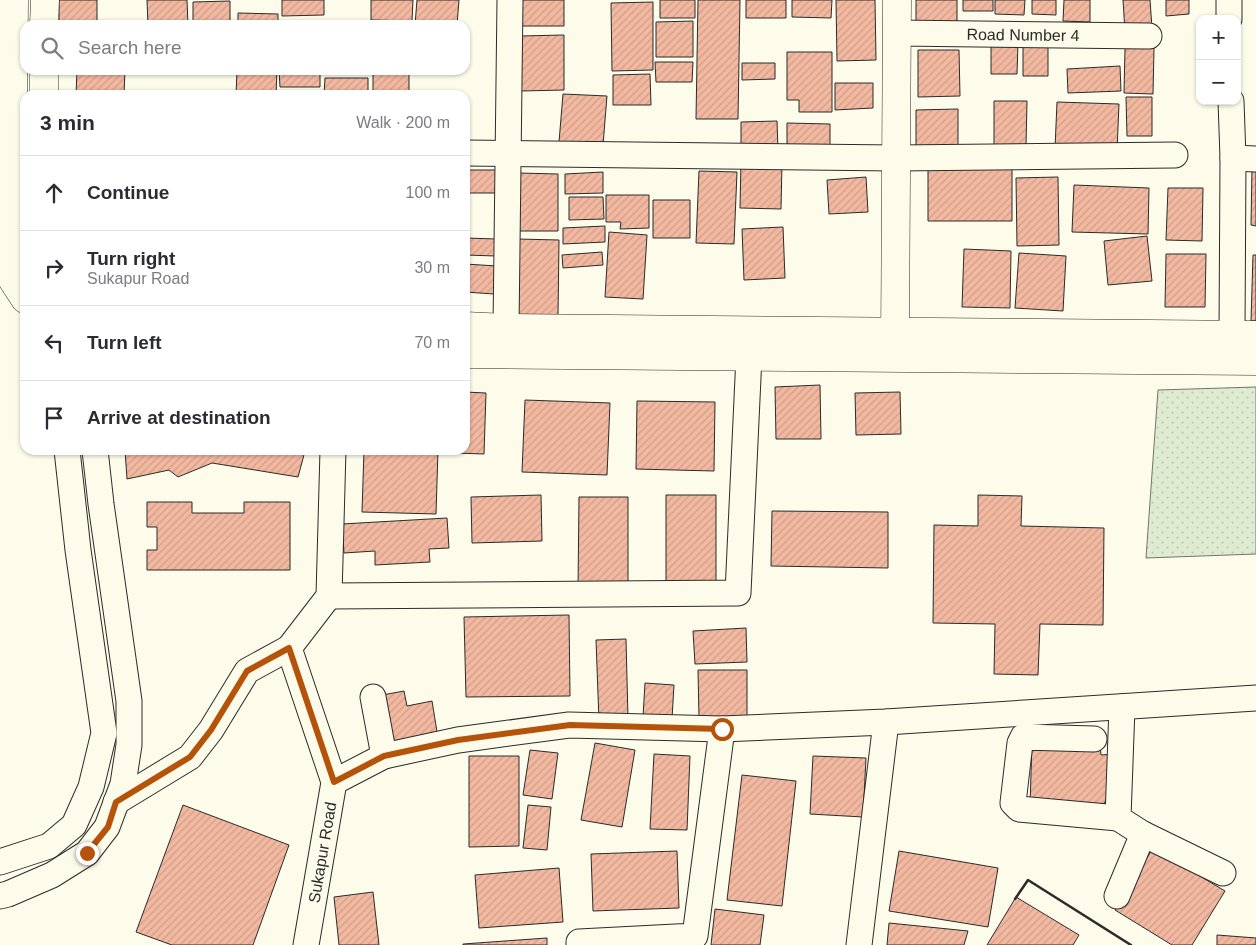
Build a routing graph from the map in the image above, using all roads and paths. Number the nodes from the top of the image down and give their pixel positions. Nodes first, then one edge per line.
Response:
1 (14, 0) edge
2 (45, 0) edge
3 (510, 0) edge
4 (897, 0) edge
5 (1229, 0) edge
6 (1229, 15) edge
7 (44, 20) edge
8 (897, 33) junction
9 (1149, 36) dead end
10 (44, 75) edge
11 (44, 90) edge
12 (1232, 105) edge
13 (19, 152) edge
14 (470, 152) edge
15 (508, 153) junction
16 (1175, 155) dead end
17 (896, 158) junction
18 (1244, 159) edge
19 (20, 291) edge
20 (470, 326) edge
21 (506, 328) junction
22 (1244, 334) edge
23 (895, 344) junction
24 (1137, 347) junction
25 (470, 354) edge
26 (749, 356) junction
27 (1256, 361) edge
28 (68, 455) edge
29 (96, 455) edge
30 (333, 455) edge
31 (329, 596) junction
32 (289, 648) junction
33 (373, 697) dead end
34 (1256, 698) edge
35 (1122, 707) junction
36 (886, 722) junction
37 (722, 729) junction
38 (1094, 739) dead end
39 (384, 756) junction
40 (334, 782) junction
41 (116, 802) junction
42 (1118, 818) junction
43 (1143, 834) junction
44 (0, 862) edge
45 (1223, 873) dead end
46 (0, 896) edge
47 (1117, 896) dead end
48 (306, 945) edge
49 (579, 945) edge
50 (859, 945) edge

1 - 13 street
2 - 7 street
3 - 15 street
4 - 8 street
5 - 6 street
8 - 9 street, Road Number 4
8 - 17 street
10 - 11 street
12 - 18 street
13 - 19 street
14 - 15 street
15 - 17 street
15 - 21 street
16 - 17 street
17 - 23 street
18 - 22 street
20 - 21 street
21 - 23 street
22 - 24 street
23 - 24 street
23 - 26 street
24 - 27 street
25 - 26 street
26 - 31 street
28 - 44 street
29 - 41 street
30 - 31 street
31 - 32 street
32 - 40 street, Sukapur Road
32 - 41 street
33 - 39 street
34 - 35 street
35 - 36 street
35 - 42 street
36 - 37 street
36 - 50 street
37 - 39 street
37 - 49 street
38 - 42 street
39 - 40 street
40 - 48 street, Sukapur Road
41 - 46 street
42 - 43 street
43 - 45 street
43 - 47 street

